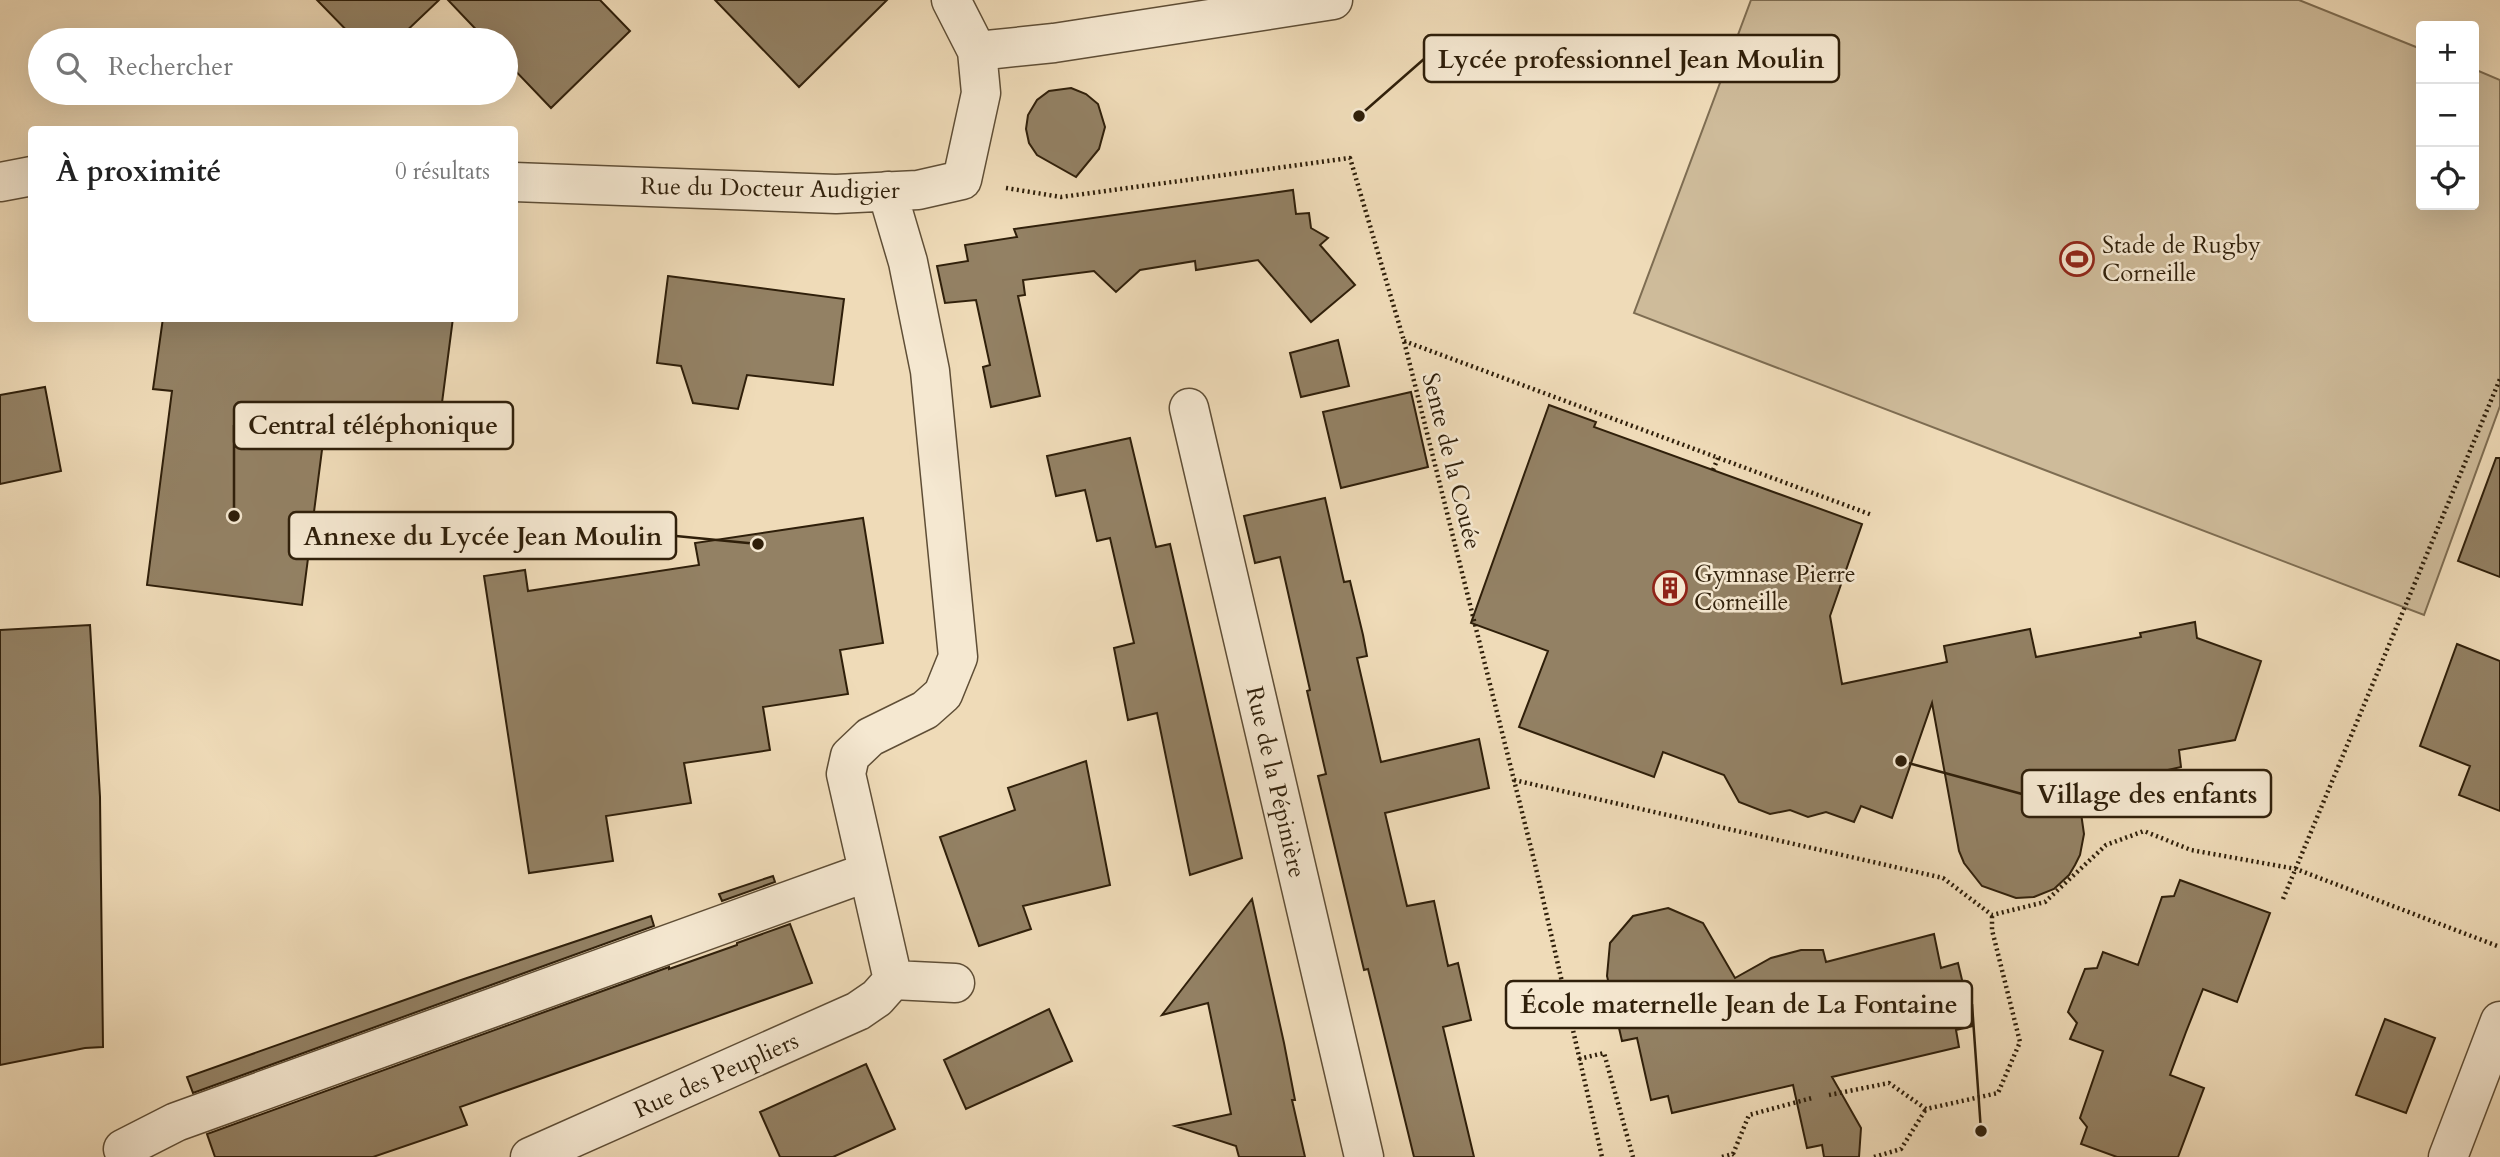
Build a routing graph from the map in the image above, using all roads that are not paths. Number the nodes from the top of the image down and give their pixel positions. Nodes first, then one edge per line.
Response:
1 (951, 0) edge
2 (1333, 0) edge
3 (977, 51) junction
4 (28, 177) edge
5 (0, 182) edge
6 (518, 182) edge
7 (887, 191) junction
8 (1189, 408) dead end
9 (864, 856) junction
10 (893, 980) junction
11 (955, 983) dead end
12 (2500, 1021) edge
13 (121, 1143) edge
14 (530, 1157) edge
15 (1364, 1157) edge
16 (2448, 1157) edge

1 - 3 street
2 - 3 street
3 - 7 street, Rue du Docteur Audigier
4 - 5 street
6 - 7 street, Rue du Docteur Audigier
7 - 9 street
8 - 15 street, Rue de la Pépinière
9 - 10 street
9 - 13 street
10 - 11 street
10 - 14 street, Rue des Peupliers
12 - 16 street

